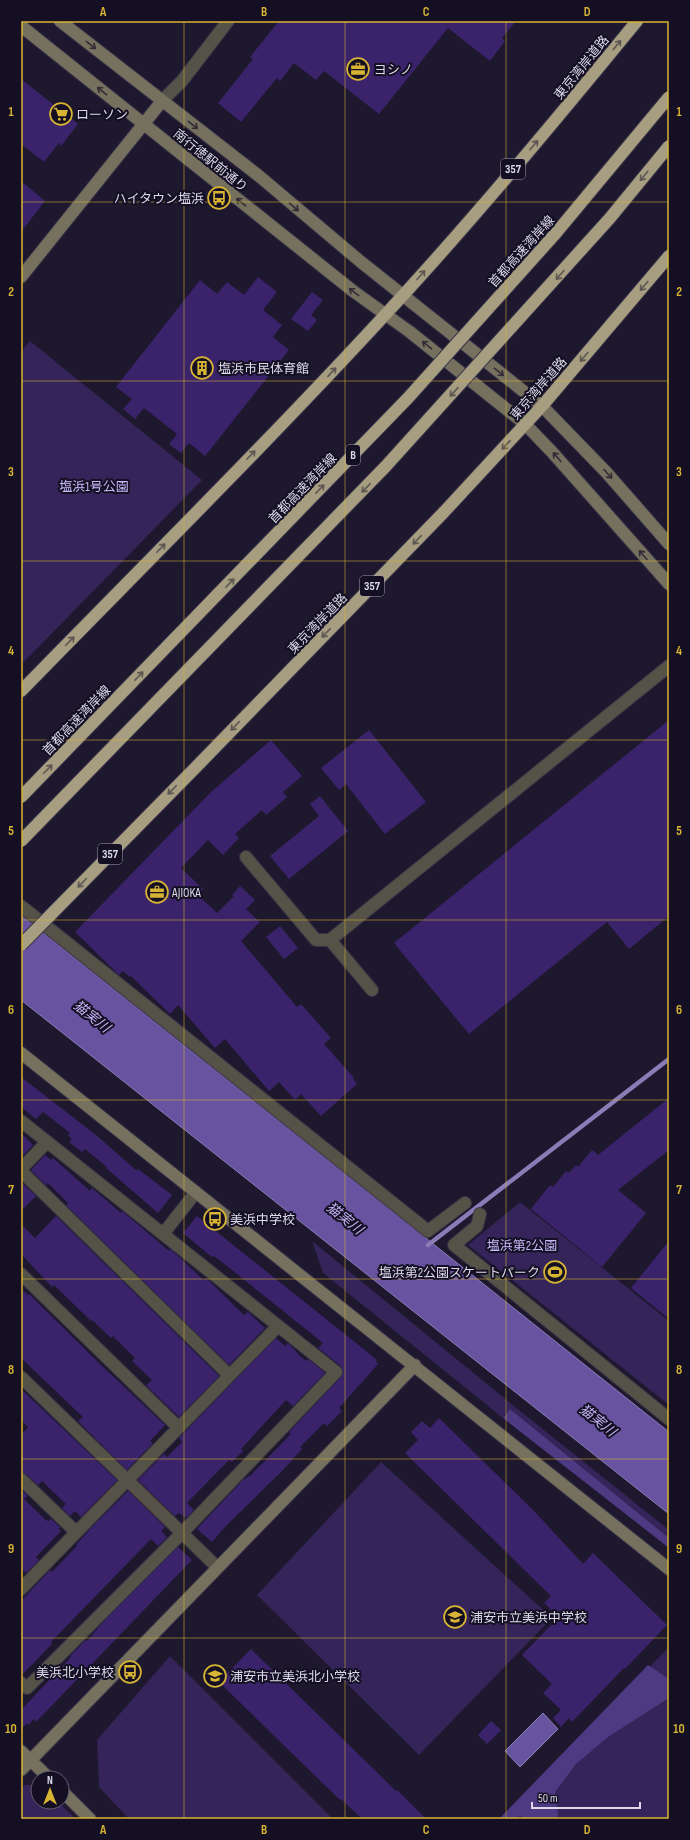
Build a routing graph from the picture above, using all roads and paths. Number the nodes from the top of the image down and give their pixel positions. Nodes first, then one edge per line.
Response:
1 (60, 21) edge
2 (228, 21) edge
3 (637, 21) edge
4 (21, 26) edge
5 (669, 97) edge
6 (162, 101) junction
7 (143, 124) junction
8 (669, 146) edge
9 (669, 256) edge
10 (21, 278) edge
11 (403, 295) junction
12 (386, 314) junction
13 (542, 406) junction
14 (525, 424) junction
15 (669, 544) edge
16 (669, 584) edge
17 (669, 666) edge
18 (21, 691) edge
19 (21, 797) edge
20 (21, 841) edge
21 (246, 857) dead end
22 (21, 906) edge
23 (330, 940) junction
24 (21, 945) edge
25 (372, 990) dead end
26 (21, 1053) edge
27 (21, 1121) edge
28 (47, 1142) junction
29 (21, 1170) edge
30 (196, 1192) junction
31 (466, 1203) dead end
32 (480, 1214) dead end
33 (163, 1234) junction
34 (21, 1274) edge
35 (278, 1326) junction
36 (415, 1365) junction
37 (229, 1375) junction
38 (21, 1377) edge
39 (669, 1419) edge
40 (178, 1427) junction
41 (21, 1478) edge
42 (127, 1480) junction
43 (76, 1532) junction
44 (182, 1533) junction
45 (217, 1567) junction
46 (669, 1569) edge
47 (22, 1585) edge
48 (21, 1683) edge
49 (21, 1751) edge
50 (30, 1760) junction
51 (21, 1770) edge
52 (41, 1770) edge
53 (70, 1799) edge
54 (90, 1819) edge

1 -> 6 street, 南行徳駅前通り
2 - 6 street
11 -> 3 highway, 東京湾岸道路 / 357
7 -> 4 street, 南行徳駅前通り
19 -> 5 highway, 首都高速湾岸線 / B, bridge
6 - 7 street
6 -> 11 street, 南行徳駅前通り
7 - 10 street
12 -> 7 street, 南行徳駅前通り
8 -> 20 highway, bridge
9 -> 13 highway, 東京湾岸道路 / 357
11 - 12 highway, 東京湾岸道路 / 357
11 -> 13 street, 南行徳駅前通り
14 -> 12 street, 南行徳駅前通り
18 -> 12 highway, 東京湾岸道路 / 357
13 - 14 highway, 東京湾岸道路 / 357
13 -> 15 street, 南行徳駅前通り
16 -> 14 street, 南行徳駅前通り
14 -> 24 highway, 東京湾岸道路 / 357, bridge
17 - 23 street
21 - 23 street
22 - 31 street
23 - 25 street
26 - 30 street
27 - 28 street
28 - 29 street
28 - 33 street
29 - 37 street
30 - 33 street
30 - 36 street
32 - 39 street
33 - 35 street
34 - 40 street
35 - 37 street
35 - 44 street
36 - 45 street
36 - 46 street
37 - 40 street
38 - 42 street
40 - 42 street
41 - 43 street
42 - 43 street
42 - 44 street
43 - 47 street
44 - 45 street
44 - 48 street
45 - 50 street
49 - 50 street
50 - 51 street
50 - 52 street
53 - 54 street

